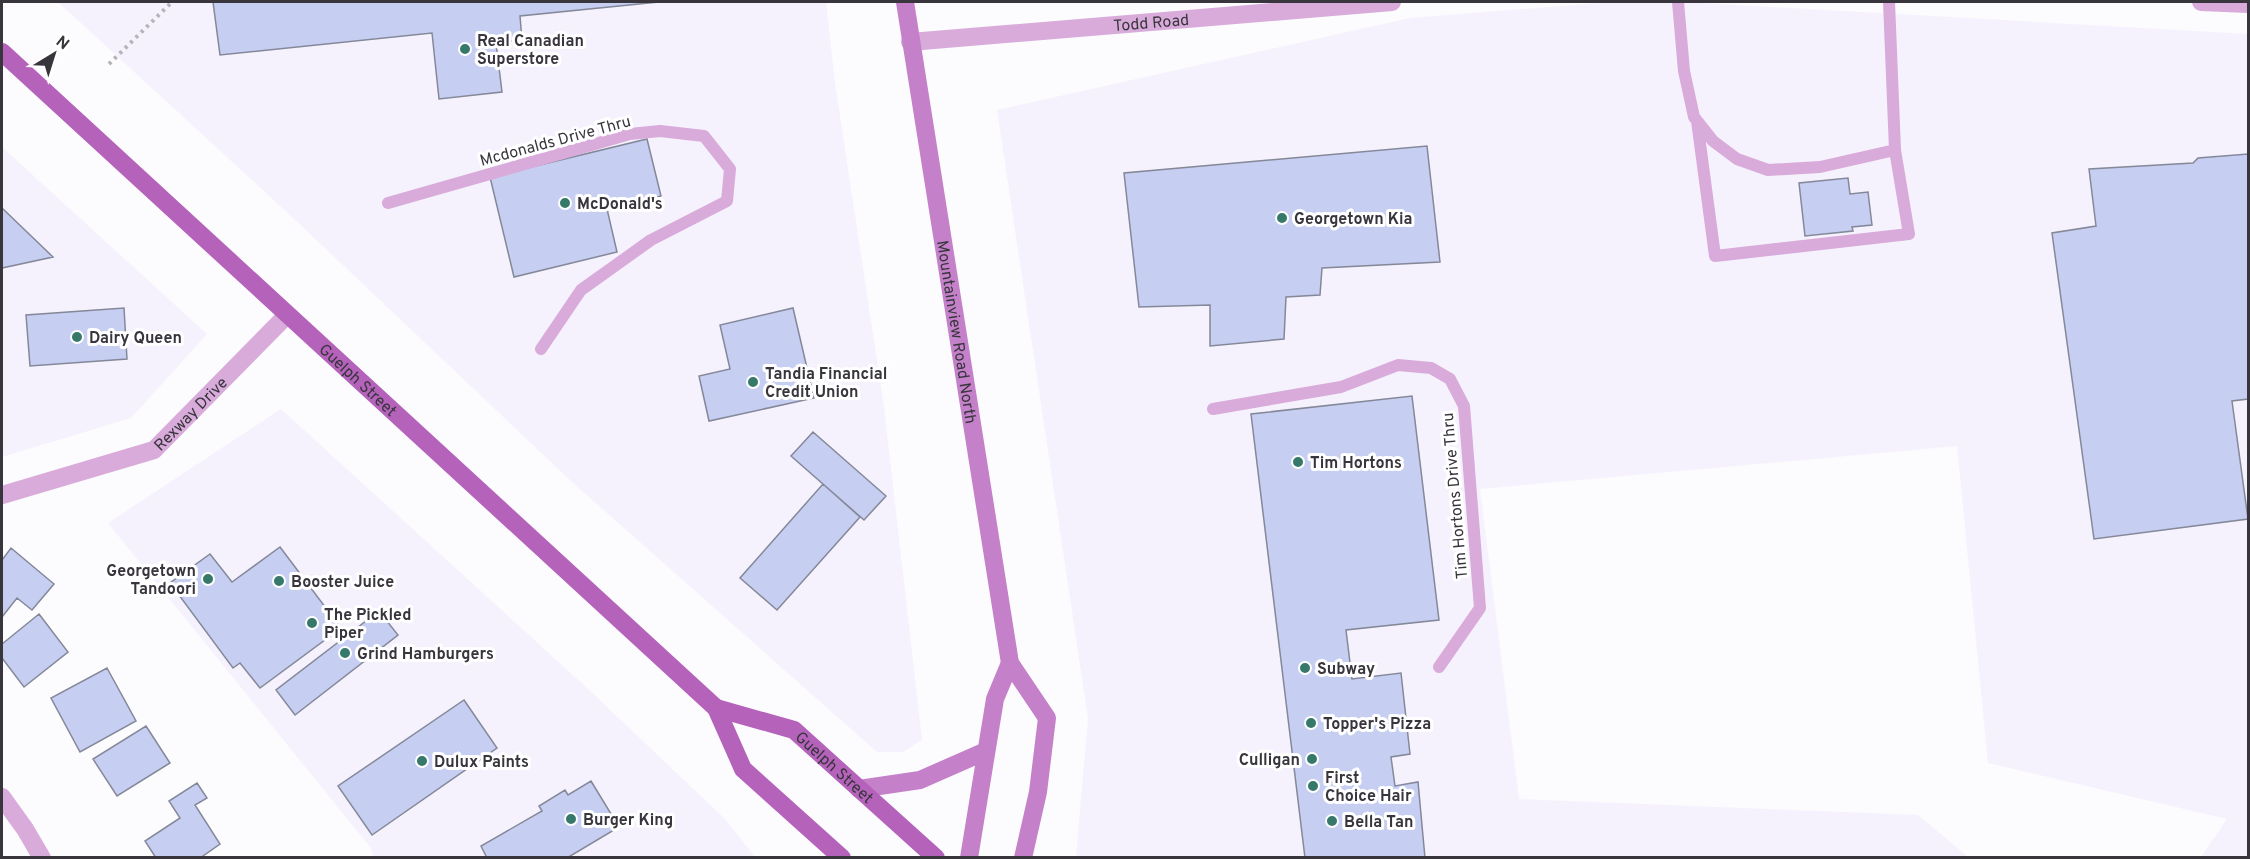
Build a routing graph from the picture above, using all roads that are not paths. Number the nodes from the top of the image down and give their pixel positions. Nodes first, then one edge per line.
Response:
1 (905, 2) edge
2 (1392, 2) edge
3 (1678, 2) edge
4 (1890, 2) edge
5 (2201, 2) edge
6 (2248, 3) edge
7 (910, 42) junction
8 (2, 52) edge
9 (1697, 120) junction
10 (1895, 150) junction
11 (388, 203) dead end
12 (287, 315) junction
13 (541, 349) dead end
14 (1213, 409) dead end
15 (2, 495) edge
16 (1010, 663) junction
17 (1439, 667) dead end
18 (716, 708) junction
19 (986, 751) junction
20 (859, 789) junction
21 (2, 797) edge
22 (42, 858) edge
23 (842, 858) edge
24 (936, 858) edge
25 (969, 858) edge
26 (1023, 858) edge

1 - 7 main road, Mountainview Road North
2 - 7 street, Todd Road
3 - 9 lane
4 - 10 lane
5 - 6 street
7 - 16 main road, Mountainview Road North
8 - 12 main road, Guelph Street
9 - 10 lane
9 - 10 lane
11 - 13 lane, Mcdonalds Drive Thru
12 - 15 street, Rexway Drive
12 - 18 main road, Guelph Street
14 - 17 lane, Tim Hortons Drive Thru
16 - 19 main road
16 - 26 main road, Mountainview Road North
18 - 20 main road, Guelph Street
18 - 23 main road, Guelph Street
19 - 20 main road
19 - 25 main road
20 - 24 main road, Guelph Street
21 - 22 street

